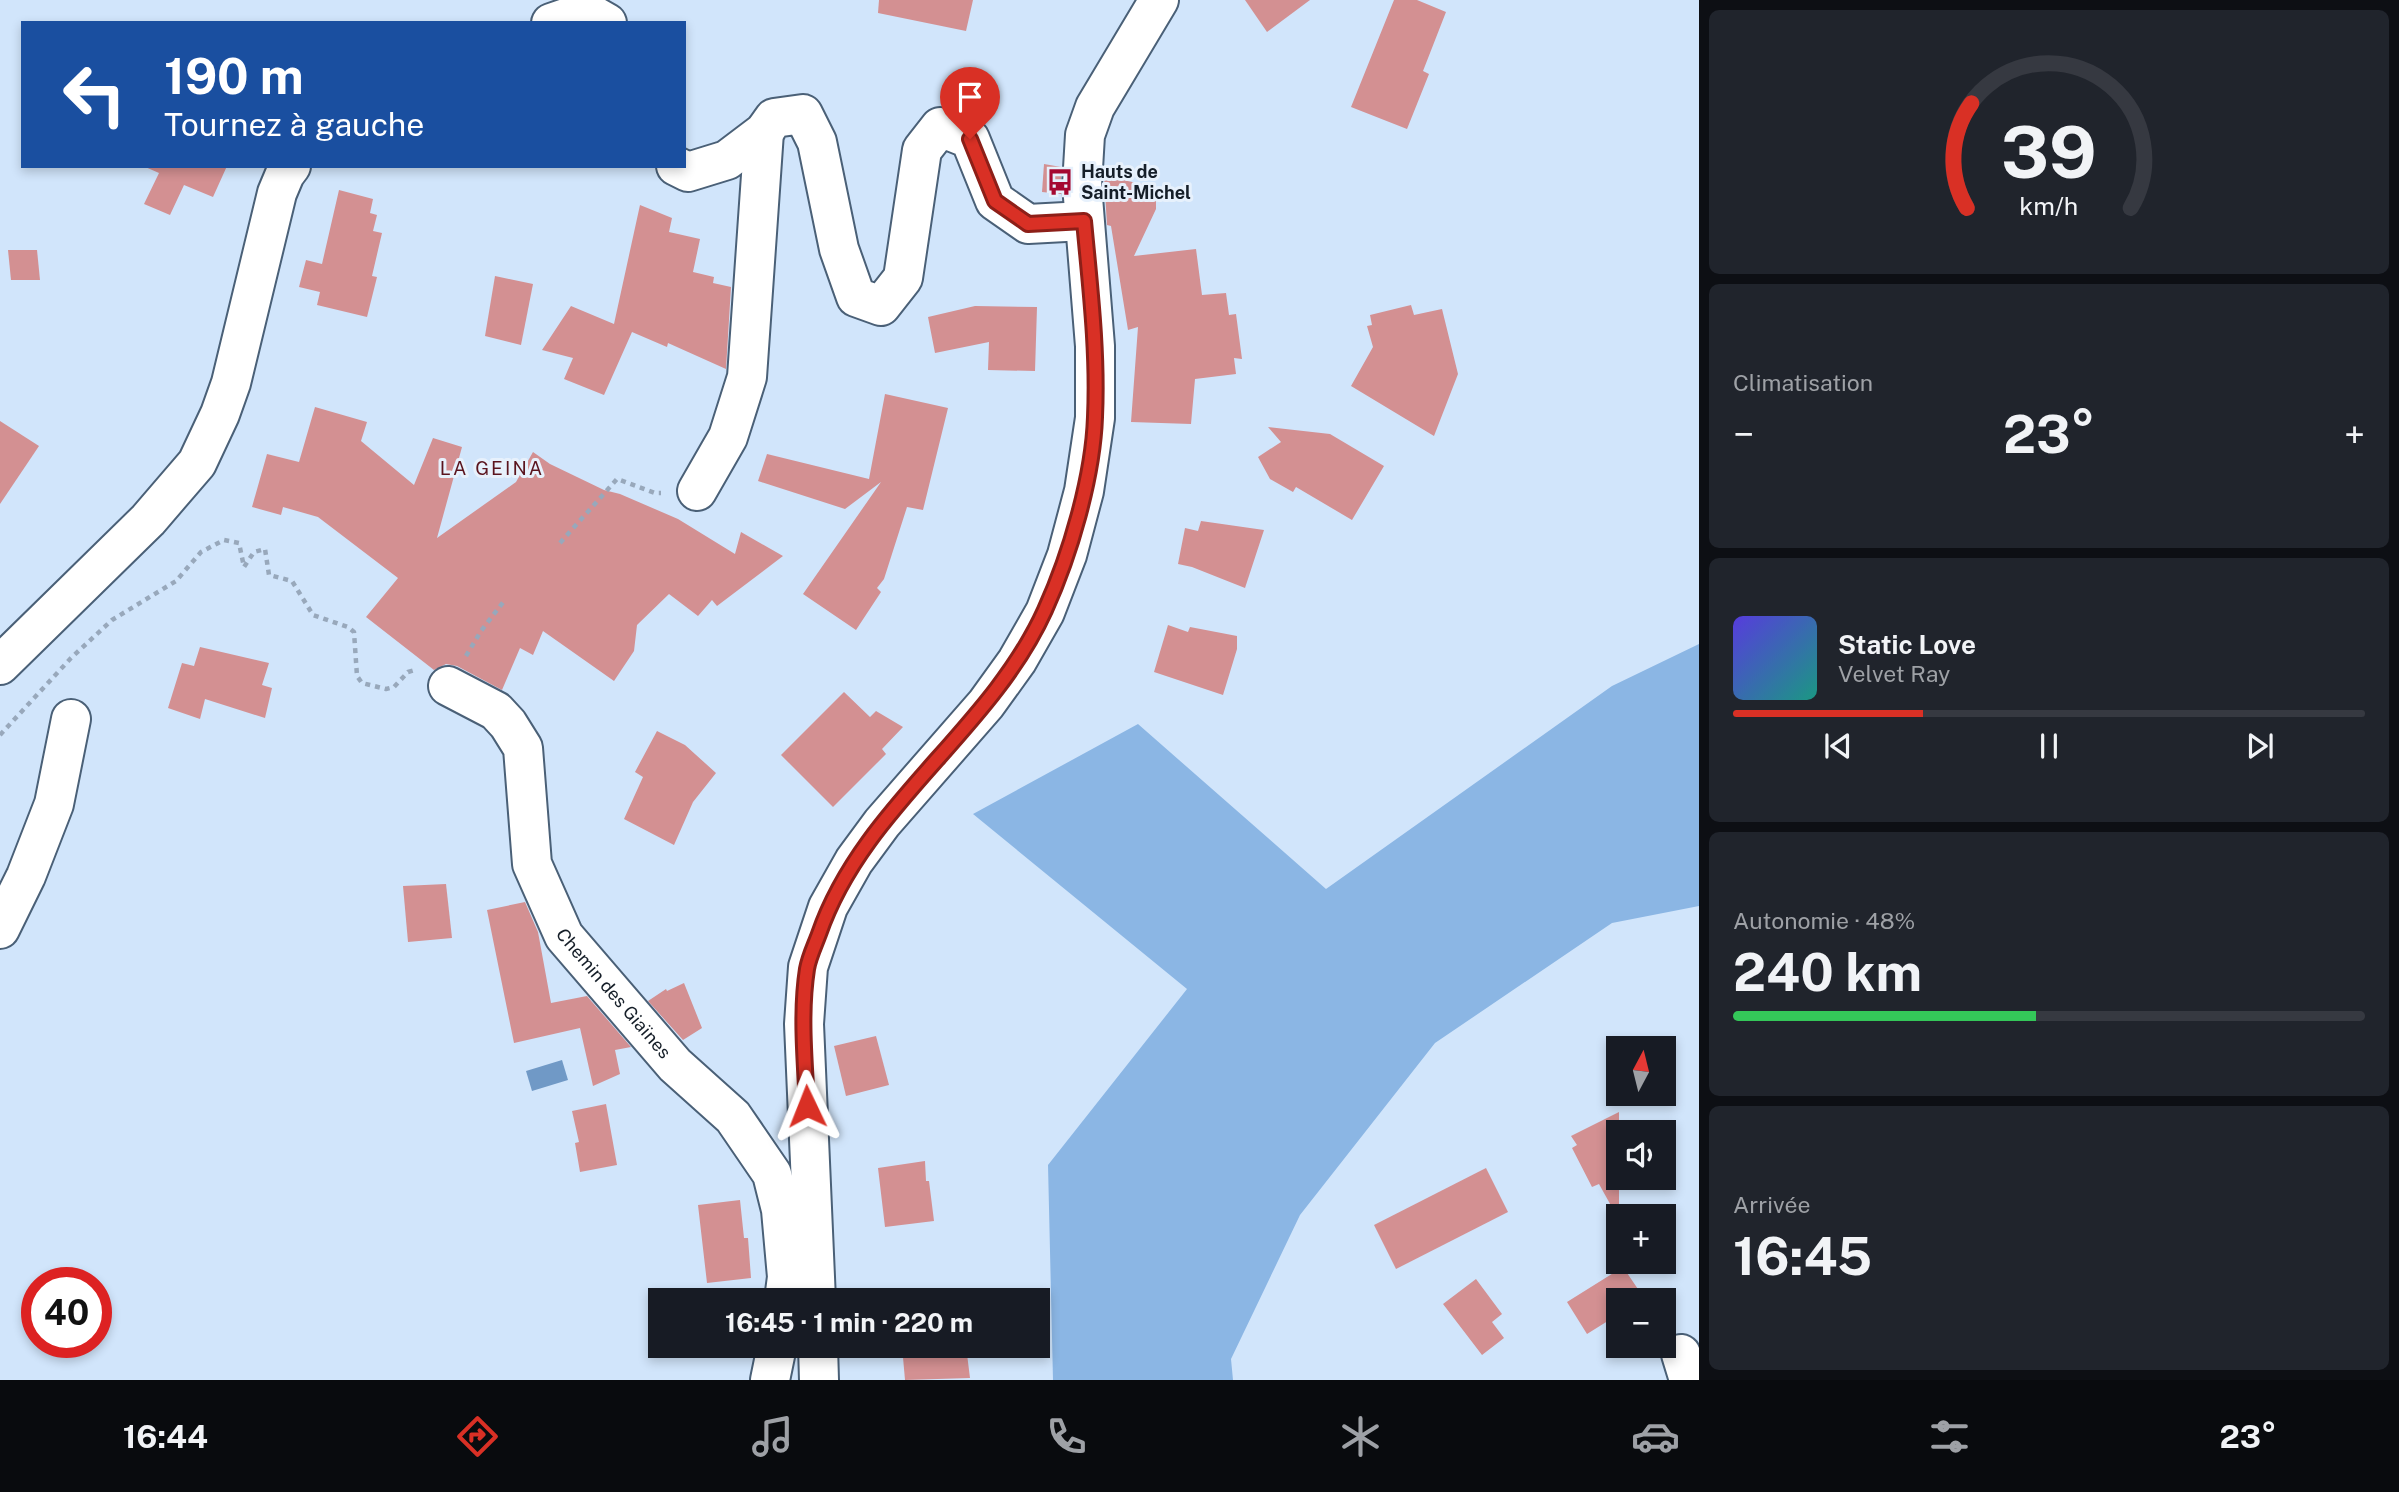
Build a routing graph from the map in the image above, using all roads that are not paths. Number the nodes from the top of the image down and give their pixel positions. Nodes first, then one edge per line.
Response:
1 (1159, 0) edge
2 (557, 21) edge
3 (604, 21) edge
4 (765, 132) junction
5 (290, 168) edge
6 (680, 168) edge
7 (1084, 221) junction
8 (697, 491) road end
9 (0, 665) edge
10 (448, 686) road end
11 (71, 719) dead end
12 (0, 929) edge
13 (786, 1288) edge
14 (815, 1288) edge
15 (774, 1358) edge
16 (818, 1358) edge
17 (770, 1380) edge
18 (819, 1380) edge

1 - 7 street
2 - 3 street
4 - 6 street
4 - 7 street
4 - 8 street
5 - 9 street
7 - 14 street
10 - 13 street, Chemin des Giaïnes
11 - 12 street
15 - 17 street
16 - 18 street

